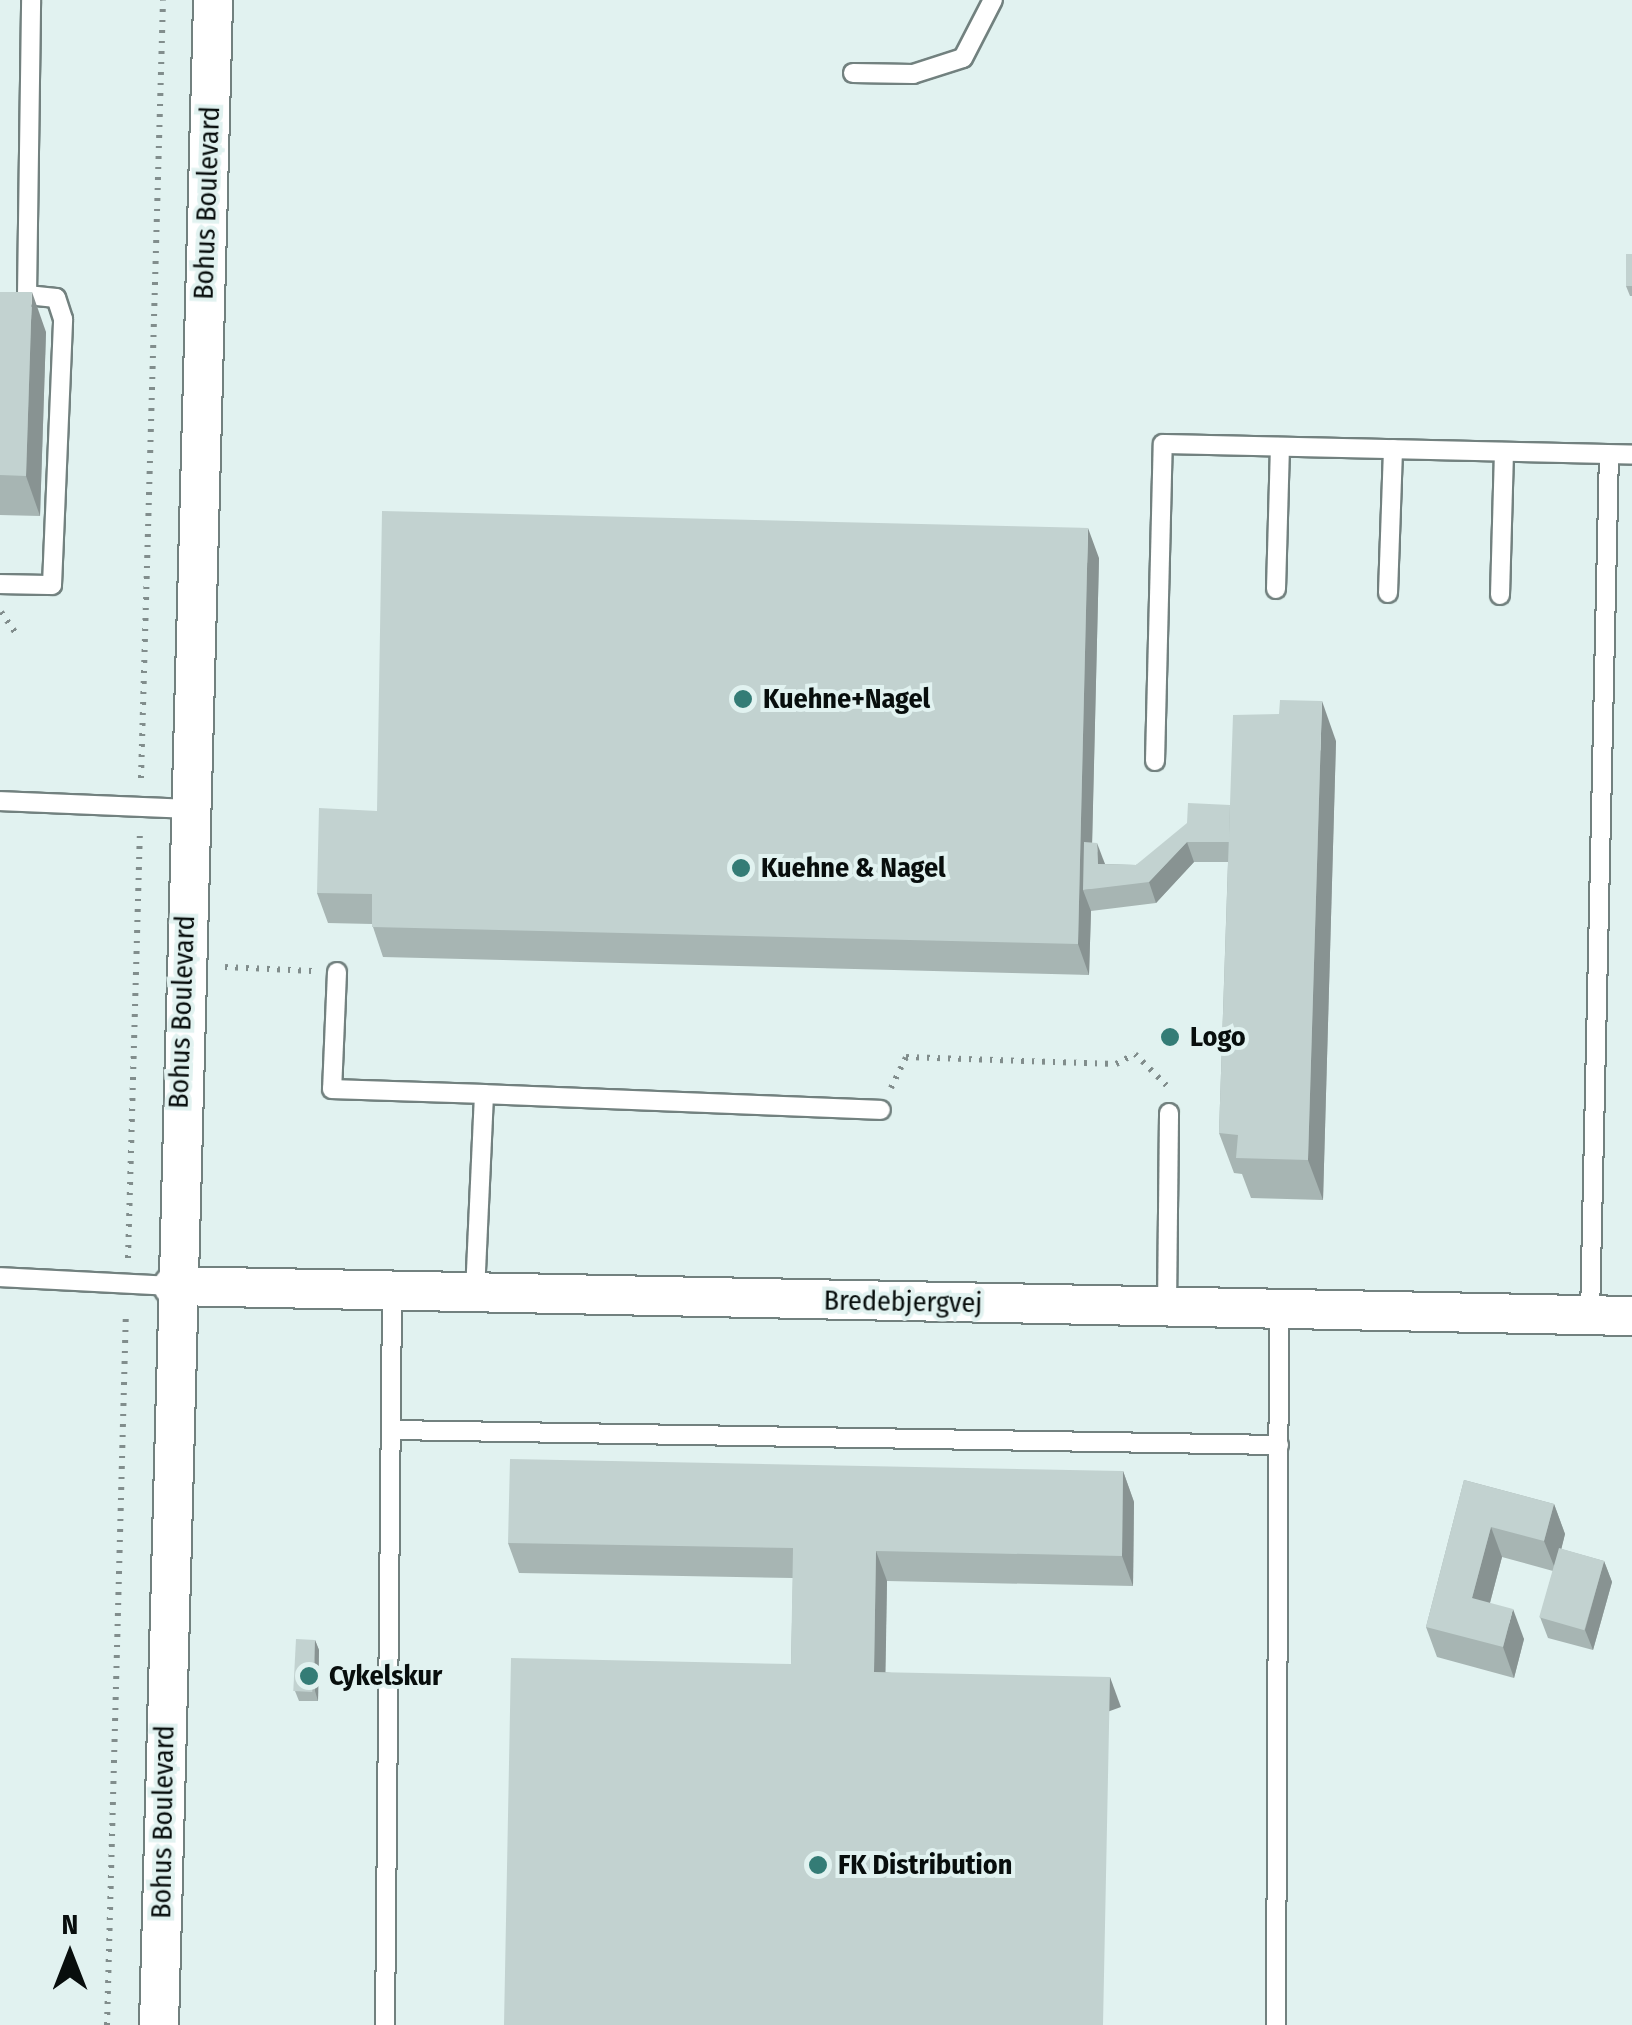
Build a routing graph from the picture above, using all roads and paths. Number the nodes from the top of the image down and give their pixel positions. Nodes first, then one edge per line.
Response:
1 (31, 0) edge
2 (163, 0) edge
3 (214, 0) edge
4 (993, 0) edge
5 (853, 73) dead end
6 (1280, 447) junction
7 (1393, 450) junction
8 (1504, 452) junction
9 (1609, 455) junction
10 (1632, 456) edge
11 (0, 584) edge
12 (1276, 589) dead end
13 (1388, 593) dead end
14 (1500, 596) dead end
15 (0, 611) edge
16 (15, 632) dead end
17 (1155, 760) dead end
18 (0, 800) edge
19 (140, 808) junction
20 (188, 809) junction
21 (184, 966) junction
22 (337, 972) joint
23 (484, 1094) junction
24 (881, 1110) joint
25 (1169, 1113) joint
26 (0, 1277) edge
27 (127, 1286) junction
28 (174, 1286) junction
29 (392, 1291) junction
30 (476, 1293) junction
31 (1167, 1307) junction
32 (1280, 1310) junction
33 (1590, 1316) junction
34 (1632, 1316) edge
35 (392, 1430) junction
36 (1279, 1445) junction
37 (107, 2025) edge
38 (158, 2025) edge
39 (385, 2025) edge
40 (1276, 2025) edge

1 - 11 lane
2 - 19 path
3 - 20 street, Bohus Boulevard
4 - 5 lane
6 - 7 lane
6 - 12 lane
6 - 17 lane
7 - 8 lane
7 - 13 lane
8 - 9 lane
8 - 14 lane
9 - 10 lane
9 - 33 lane
15 - 16 path
18 - 19 lane
19 - 20 lane
19 - 27 path
20 - 21 street, Bohus Boulevard
21 - 22 path
21 - 28 street, Bohus Boulevard
22 - 23 lane
23 - 24 lane
23 - 30 lane
24 - 25 path
25 - 31 lane
26 - 27 lane
27 - 28 lane
27 - 37 path
28 - 29 street, Bredebjergvej
28 - 38 street, Bohus Boulevard
29 - 30 street, Bredebjergvej
29 - 35 lane
30 - 31 street, Bredebjergvej
31 - 32 street, Bredebjergvej
32 - 33 street, Bredebjergvej
32 - 36 lane
33 - 34 street, Bredebjergvej
35 - 36 lane
35 - 39 lane
36 - 40 lane

